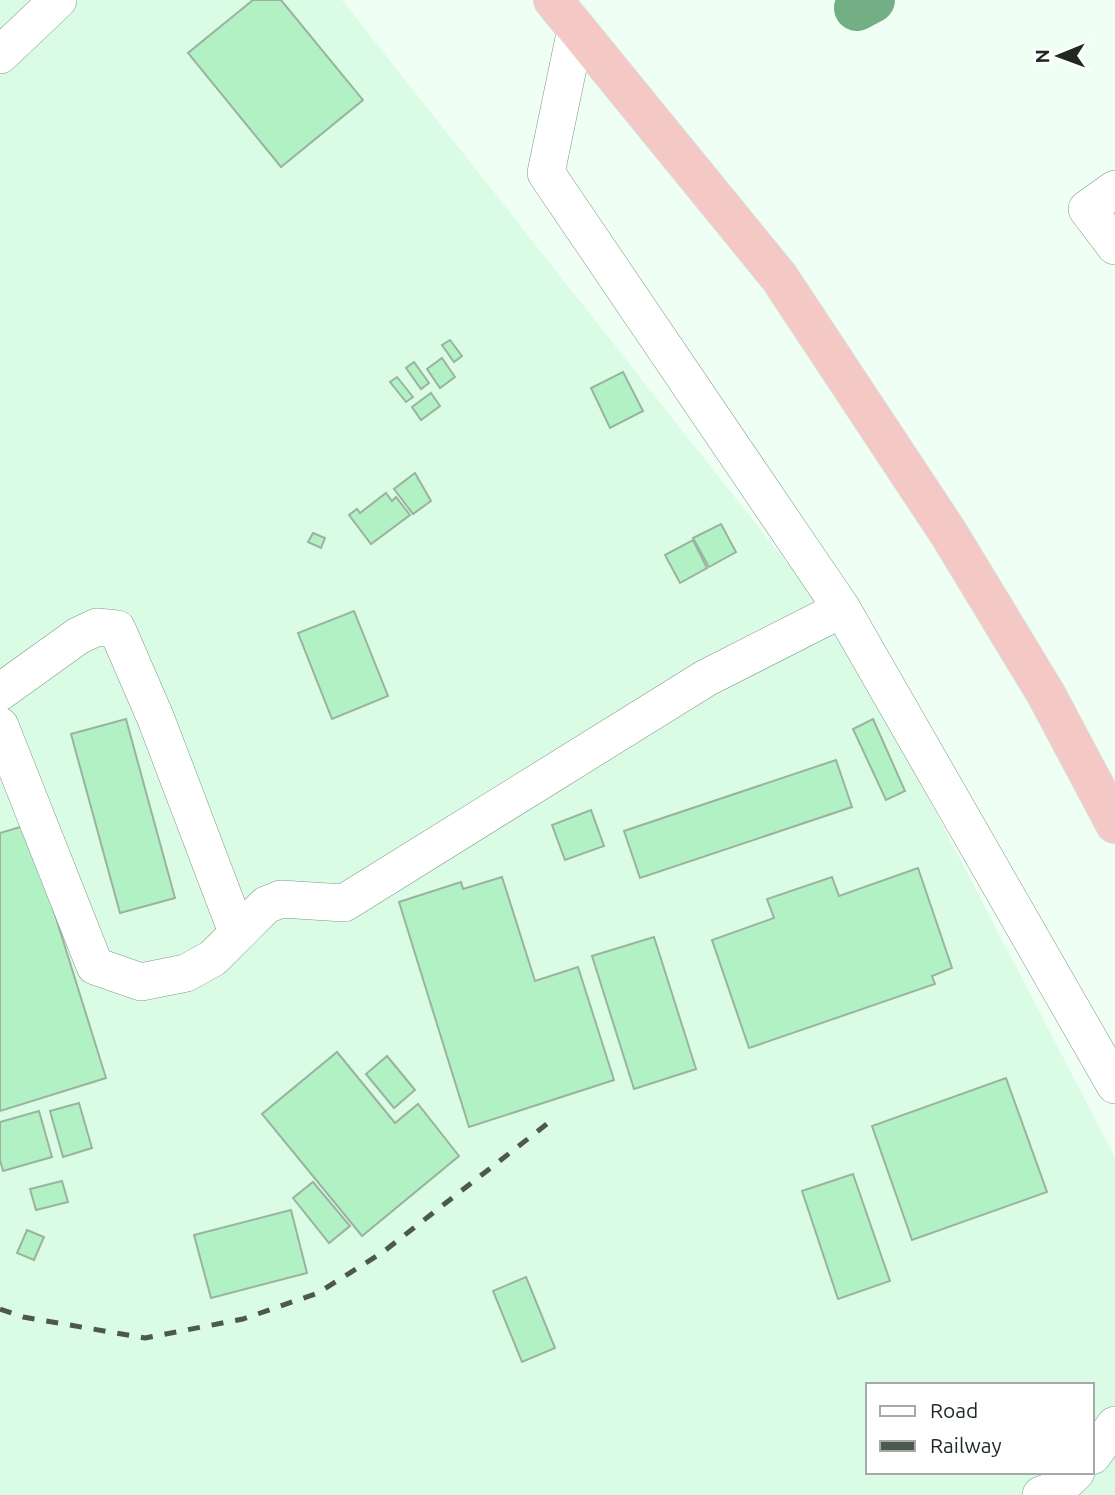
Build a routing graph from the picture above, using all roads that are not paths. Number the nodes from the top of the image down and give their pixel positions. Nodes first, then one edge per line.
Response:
1 (58, 0) edge
2 (565, 15) edge
3 (0, 55) edge
4 (1115, 189) edge
5 (1115, 246) edge
6 (842, 610) junction
7 (0, 692) edge
8 (0, 726) edge
9 (1115, 824) edge
10 (237, 932) junction
11 (1115, 1085) edge
12 (1115, 1425) edge
13 (1094, 1453) edge
14 (1074, 1474) edge
15 (1041, 1495) edge

1 - 3 lane
2 - 6 lane
2 - 9 highway
4 - 5 lane
6 - 10 lane
6 - 11 lane
7 - 10 lane
8 - 10 lane
12 - 13 lane
14 - 15 lane

